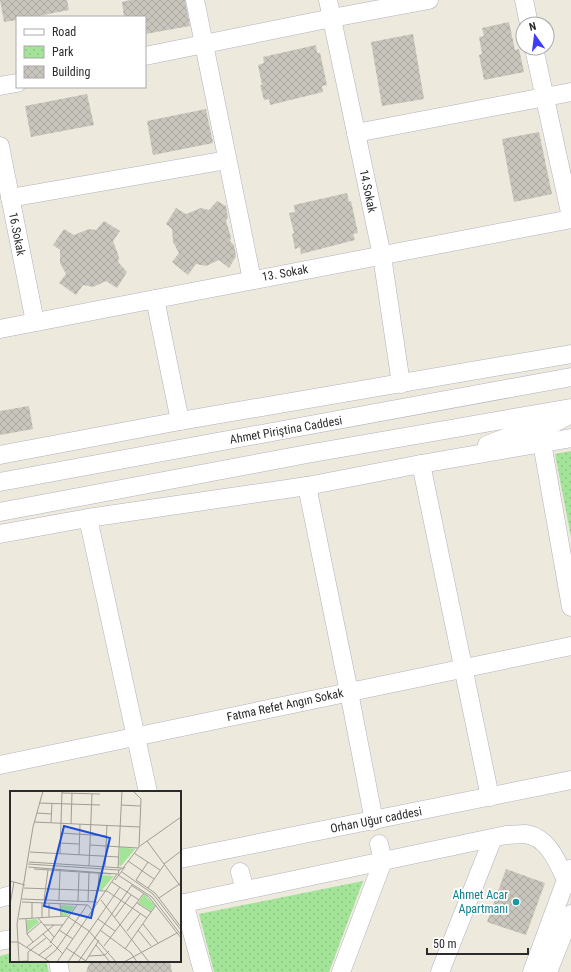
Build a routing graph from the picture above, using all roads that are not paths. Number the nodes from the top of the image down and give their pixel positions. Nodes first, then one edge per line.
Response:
1 (195, 0) edge
2 (328, 0) edge
3 (429, 0) edge
4 (524, 0) edge
5 (527, 16) edge
6 (332, 18) junction
7 (204, 44) junction
8 (146, 56) edge
9 (536, 56) edge
10 (16, 83) edge
11 (0, 86) edge
12 (571, 92) edge
13 (545, 96) junction
14 (356, 133) junction
15 (0, 146) edge
16 (227, 160) junction
17 (10, 198) junction
18 (571, 218) edge
19 (382, 256) junction
20 (252, 280) junction
21 (155, 299) junction
22 (35, 322) junction
23 (0, 328) edge
24 (571, 354) edge
25 (534, 361) junction
26 (571, 368) edge
27 (571, 377) edge
28 (401, 384) junction
29 (571, 408) edge
30 (571, 414) edge
31 (180, 421) junction
32 (571, 438) edge
33 (542, 443) junction
34 (0, 455) edge
35 (443, 460) junction
36 (421, 464) junction
37 (0, 482) edge
38 (307, 486) junction
39 (0, 512) edge
40 (88, 518) junction
41 (0, 534) edge
42 (571, 607) edge
43 (571, 646) edge
44 (464, 669) junction
45 (349, 692) junction
46 (136, 737) junction
47 (0, 765) edge
48 (571, 780) edge
49 (148, 791) edge
50 (490, 797) junction
51 (374, 821) junction
52 (493, 838) junction
53 (379, 844) dead end
54 (181, 859) edge
55 (383, 861) junction
56 (240, 872) dead end
57 (568, 873) edge
58 (245, 890) junction
59 (10, 895) edge
60 (0, 898) edge
61 (182, 903) edge
62 (571, 914) edge
63 (10, 938) edge
64 (0, 941) edge
65 (58, 962) edge
66 (60, 972) edge
67 (203, 972) edge
68 (341, 972) edge
69 (440, 972) edge
70 (532, 972) edge
71 (548, 972) edge

1 - 7 street
2 - 6 street, 14.Sokak
3 - 6 street
4 - 5 street
6 - 7 street
6 - 14 street, 14.Sokak
7 - 8 street
7 - 16 street
9 - 13 street
10 - 11 street
12 - 13 street
13 - 14 street
13 - 18 street
14 - 19 street, 14.Sokak
15 - 17 street, 16.Sokak
16 - 17 street
16 - 20 street
17 - 22 street, 16.Sokak
18 - 19 street, 13. Sokak
19 - 20 street, 13. Sokak
19 - 28 street, 14.Sokak
20 - 21 street, 13. Sokak
21 - 22 street, 13. Sokak
21 - 31 street
22 - 23 street, 13. Sokak
24 - 25 street
25 - 26 street
25 - 28 street
27 - 37 street, Ahmet Piriştina Caddesi
28 - 31 street
29 - 39 street
30 - 35 street
31 - 34 street
32 - 33 street
33 - 35 street
33 - 42 street
35 - 36 street
36 - 38 street
36 - 44 street
38 - 40 street
38 - 45 street
40 - 41 street
40 - 46 street
43 - 44 street, Fatma Refet Angın Sokak
44 - 45 street, Fatma Refet Angın Sokak
44 - 50 street
45 - 46 street, Fatma Refet Angın Sokak
45 - 51 street
46 - 47 street, Fatma Refet Angın Sokak
46 - 49 street
48 - 50 street, Orhan Uğur caddesi
50 - 51 street, Orhan Uğur caddesi
51 - 54 street, Orhan Uğur caddesi
52 - 55 street
52 - 57 street
52 - 69 street
53 - 55 street
55 - 58 street
55 - 68 street
56 - 58 street
57 - 70 street
58 - 61 street
59 - 60 street
61 - 67 street
62 - 71 street
63 - 64 street
65 - 66 street

